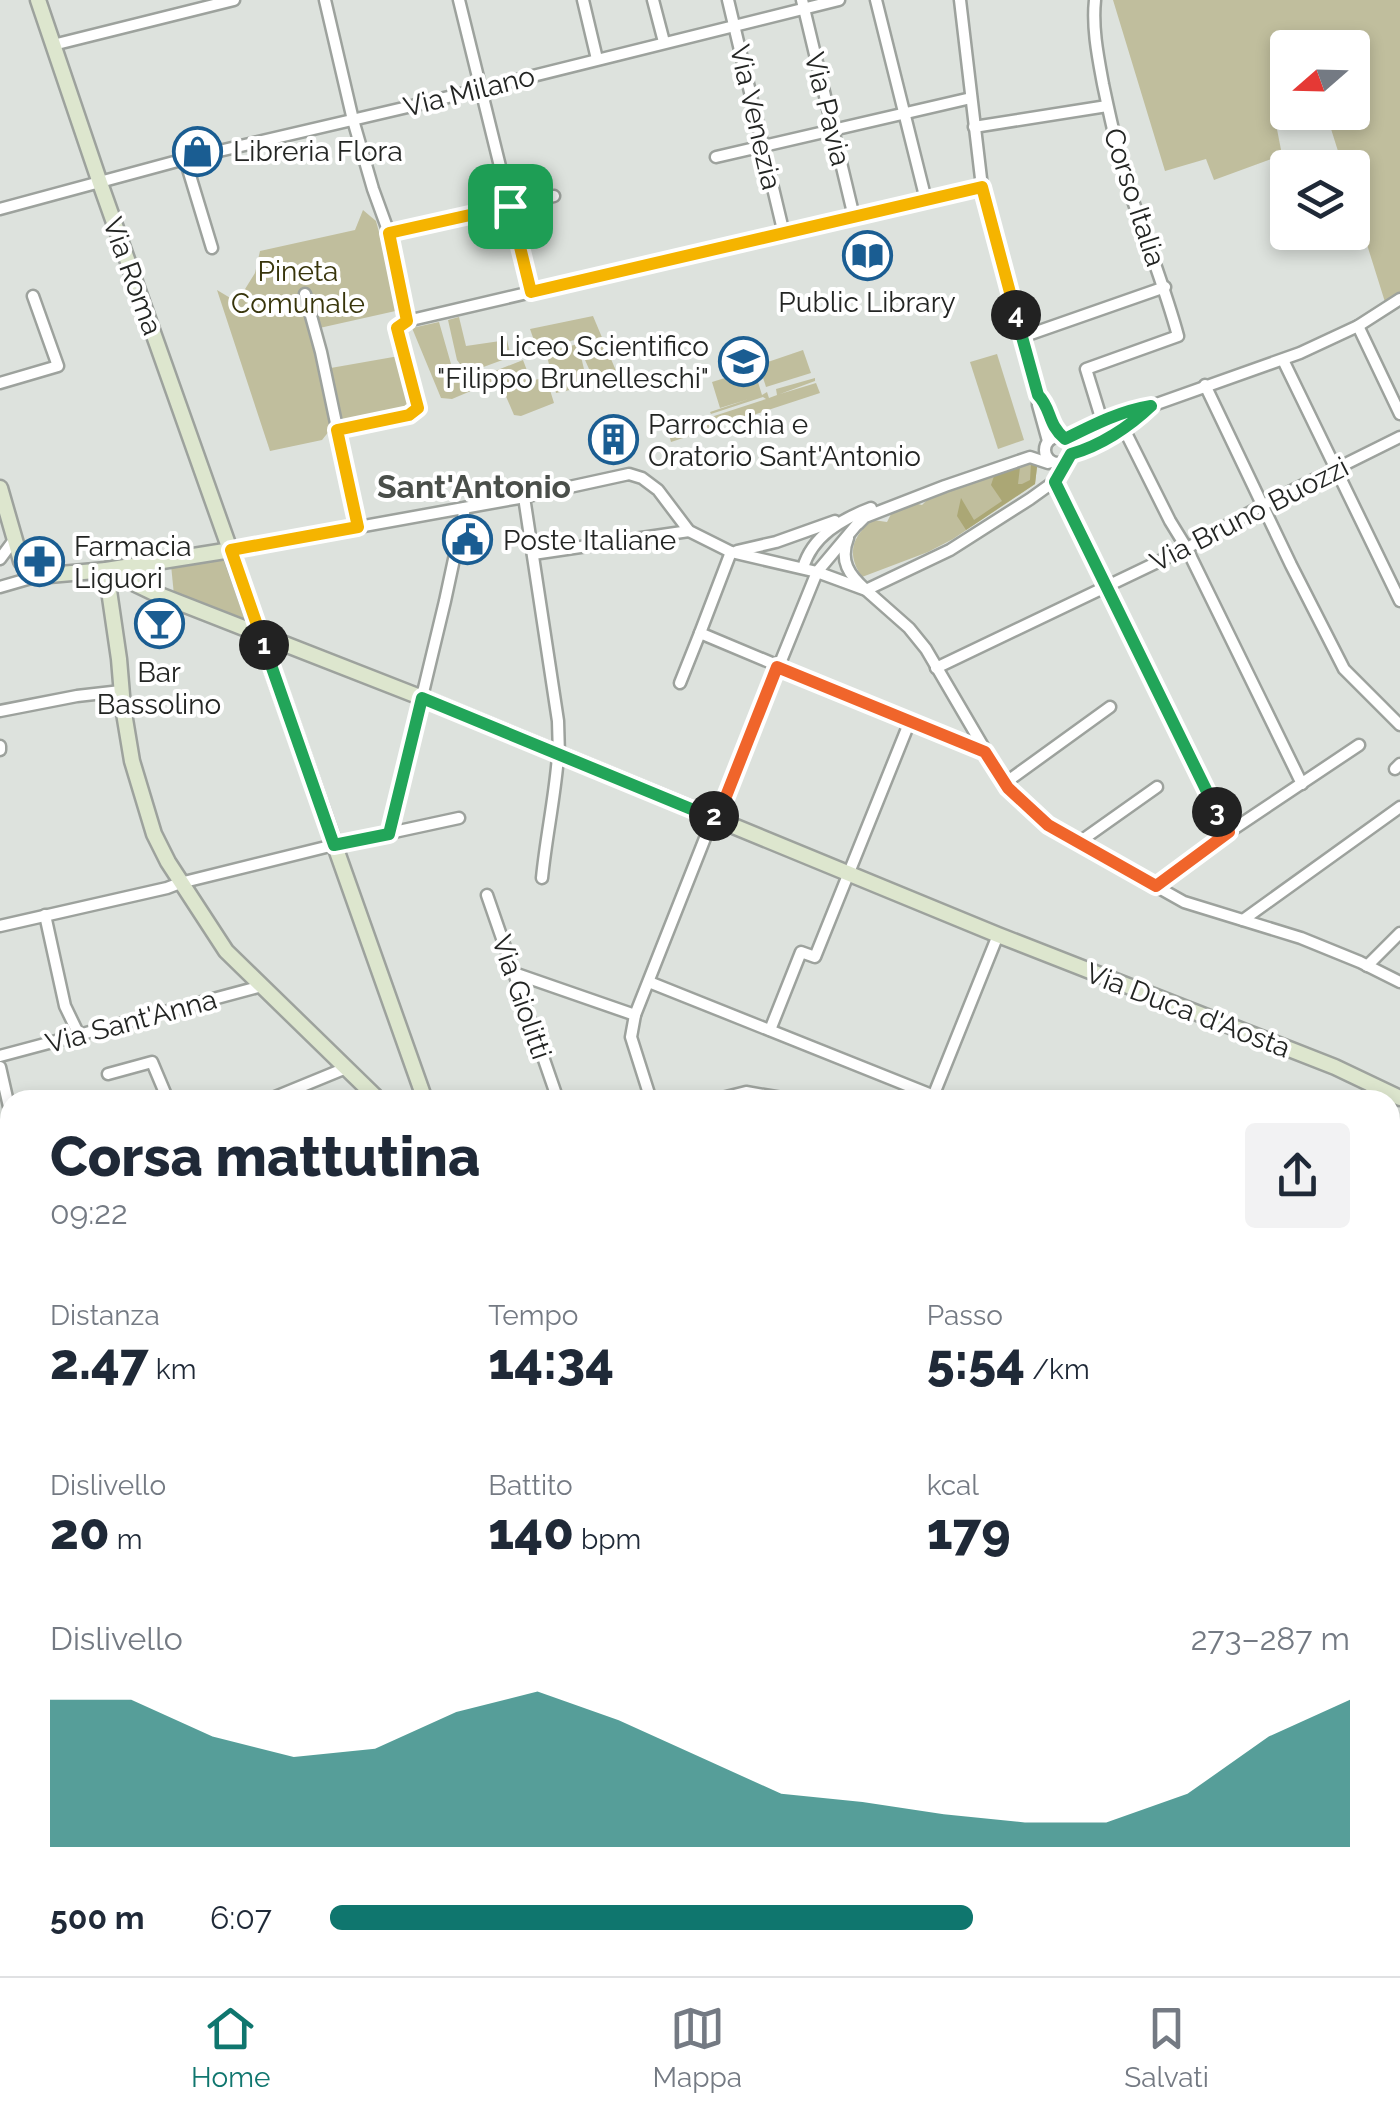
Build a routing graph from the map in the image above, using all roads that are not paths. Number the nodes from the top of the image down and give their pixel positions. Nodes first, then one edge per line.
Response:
1 (38, 0) edge
2 (234, 0) edge
3 (324, 0) edge
4 (459, 0) edge
5 (582, 0) edge
6 (653, 0) edge
7 (728, 0) edge
8 (838, 0) edge
9 (876, 0) edge
10 (960, 0) edge
11 (1095, 0) edge
12 (803, 4) edge
13 (734, 25) junction
14 (664, 42) junction
15 (53, 46) junction
16 (597, 59) junction
17 (480, 88) junction
18 (971, 98) junction
19 (1107, 106) junction
20 (905, 114) junction
21 (353, 120) junction
22 (974, 127) junction
23 (832, 130) junction
24 (763, 145) junction
25 (716, 157) dead end
26 (185, 159) junction
27 (100, 183) junction
28 (982, 187) junction
29 (554, 196) dead end
30 (926, 200) junction
31 (510, 206) junction
32 (0, 210) edge
33 (854, 217) junction
34 (389, 233) junction
35 (784, 234) junction
36 (212, 248) dead end
37 (1164, 287) junction
38 (531, 292) junction
39 (304, 294) dead end
40 (32, 296) dead end
41 (1400, 298) edge
42 (407, 321) junction
43 (1358, 326) junction
44 (1022, 337) junction
45 (1282, 360) junction
46 (0, 382) edge
47 (1205, 385) junction
48 (1038, 395) junction
49 (1151, 406) junction
50 (1400, 414) edge
51 (1102, 420) junction
52 (1124, 427) junction
53 (337, 430) junction
54 (1400, 437) edge
55 (1064, 438) junction
56 (1047, 443) junction
57 (1069, 457) junction
58 (1052, 462) junction
59 (1336, 469) junction
60 (1053, 483) junction
61 (0, 488) edge
62 (524, 497) junction
63 (1263, 505) junction
64 (465, 508) junction
65 (860, 517) junction
66 (358, 527) junction
67 (689, 531) junction
68 (14, 540) junction
69 (1186, 547) junction
70 (231, 550) junction
71 (731, 552) junction
72 (533, 554) junction
73 (0, 560) edge
74 (148, 564) junction
75 (803, 568) junction
76 (106, 570) junction
77 (817, 572) junction
78 (38, 576) junction
79 (1106, 586) junction
80 (0, 587) edge
81 (866, 590) junction
82 (152, 592) junction
83 (1400, 601) edge
84 (260, 632) junction
85 (700, 634) junction
86 (777, 667) junction
87 (936, 668) junction
88 (680, 683) dead end
89 (121, 691) junction
90 (422, 698) junction
91 (1110, 706) dead end
92 (0, 711) edge
93 (910, 721) junction
94 (1400, 725) edge
95 (1359, 745) dead end
96 (985, 752) junction
97 (559, 756) junction
98 (1005, 784) junction
99 (1302, 784) junction
100 (1157, 787) dead end
101 (1400, 808) edge
102 (459, 818) dead end
103 (713, 818) junction
104 (1229, 832) junction
105 (389, 834) junction
106 (1078, 843) junction
107 (334, 845) junction
108 (847, 873) junction
109 (542, 878) dead end
110 (180, 883) junction
111 (1156, 886) junction
112 (487, 894) dead end
113 (44, 915) junction
114 (1243, 920) junction
115 (0, 926) edge
116 (1400, 933) edge
117 (998, 934) junction
118 (1367, 966) junction
119 (514, 973) junction
120 (649, 982) junction
121 (1400, 982) edge
122 (262, 986) junction
123 (635, 1015) junction
124 (770, 1030) junction
125 (79, 1034) junction
126 (0, 1056) edge
127 (346, 1068) junction
128 (108, 1074) dead end
129 (164, 1090) edge
130 (292, 1090) edge
131 (369, 1090) edge
132 (421, 1090) edge
133 (555, 1090) edge
134 (648, 1090) edge
135 (914, 1090) edge
136 (936, 1090) edge
137 (1379, 1090) edge

1 - 15 street, Via Roma
2 - 15 street
3 - 21 street
4 - 17 street
5 - 16 street
6 - 14 street
7 - 13 street, Via Venezia
8 - 12 street, Via Milano
9 - 20 street
10 - 18 street
11 - 19 street, Corso Italia
12 - 13 street, Via Milano
12 - 23 street, Via Pavia
13 - 14 street, Via Milano
13 - 24 street, Via Venezia
14 - 16 street, Via Milano
15 - 27 street, Via Roma
16 - 17 street, Via Milano
17 - 21 street, Via Milano
17 - 31 street
18 - 20 street
18 - 22 street
19 - 22 street, Corso Italia
19 - 37 street, Corso Italia
20 - 23 street
20 - 30 street
21 - 26 street, Via Milano
21 - 34 street
22 - 28 street
23 - 24 street
23 - 33 street, Via Pavia
24 - 25 street
24 - 35 street, Via Venezia
26 - 27 street, Via Milano
26 - 36 street
27 - 32 street, Via Milano
27 - 70 street, Via Roma
28 - 30 street
28 - 44 street
29 - 31 street
30 - 33 street
31 - 34 street
31 - 38 street
33 - 35 street
34 - 42 street
35 - 38 street
37 - 44 street, Corso Italia
37 - 51 street, Corso Italia
38 - 42 street
39 - 53 street
40 - 46 street
41 - 43 street
42 - 53 street
43 - 45 street
43 - 50 street
44 - 48 street
45 - 47 street
45 - 59 street
47 - 49 street
47 - 63 street
48 - 55 street
48 - 56 street
49 - 51 street
49 - 52 street
51 - 55 street
52 - 57 street
52 - 69 street
53 - 66 street
54 - 59 street, Via Bruno Buozzi
55 - 56 street
55 - 57 street
56 - 58 street
56 - 65 street
57 - 58 street
57 - 60 street
58 - 65 street
59 - 63 street, Via Bruno Buozzi
59 - 83 street
60 - 79 street
60 - 81 street
61 - 68 street
62 - 64 street
62 - 67 street
62 - 72 street
63 - 69 street, Via Bruno Buozzi
63 - 94 street
64 - 66 street
64 - 90 street
65 - 71 street
65 - 75 street
65 - 77 street
65 - 81 street
66 - 70 street
67 - 71 street
67 - 72 street
68 - 73 street
68 - 78 street
69 - 79 street, Via Bruno Buozzi
69 - 99 street
70 - 74 street
70 - 84 street, Via Roma
71 - 75 street
71 - 85 street
72 - 97 street
74 - 76 street
74 - 82 street
75 - 77 street
76 - 78 street
76 - 82 street, Via Duca d'Aosta
76 - 89 street
77 - 81 street
77 - 86 street
78 - 80 street
79 - 87 street, Via Bruno Buozzi
79 - 104 street
81 - 87 street
82 - 84 street, Via Duca d'Aosta
84 - 90 street, Via Duca d'Aosta
84 - 107 street, Via Roma
85 - 86 street
85 - 88 street
86 - 93 street
86 - 103 street
87 - 96 street
89 - 92 street
89 - 110 street
90 - 97 street, Via Duca d'Aosta
90 - 105 street
91 - 98 street
93 - 96 street
93 - 108 street
95 - 99 street
96 - 98 street
97 - 103 street, Via Duca d'Aosta
97 - 109 street
98 - 106 street
99 - 104 street
100 - 106 street
101 - 114 street
102 - 105 street
103 - 108 street, Via Duca d'Aosta
103 - 120 street
104 - 111 street
105 - 107 street
106 - 111 street
107 - 110 street
107 - 132 street, Via Roma
108 - 117 street, Via Duca d'Aosta
108 - 124 street
110 - 113 street
110 - 122 street
111 - 114 street
112 - 119 street, Via Giolitti
113 - 115 street
113 - 125 street
114 - 118 street
116 - 118 street
117 - 136 street
117 - 137 street, Via Duca d'Aosta
118 - 121 street
119 - 123 street
119 - 133 street, Via Giolitti
120 - 123 street
120 - 124 street
122 - 125 street, Via Sant'Anna
122 - 127 street
123 - 134 street
124 - 135 street
125 - 126 street, Via Sant'Anna
127 - 130 street
127 - 131 street
128 - 129 street

